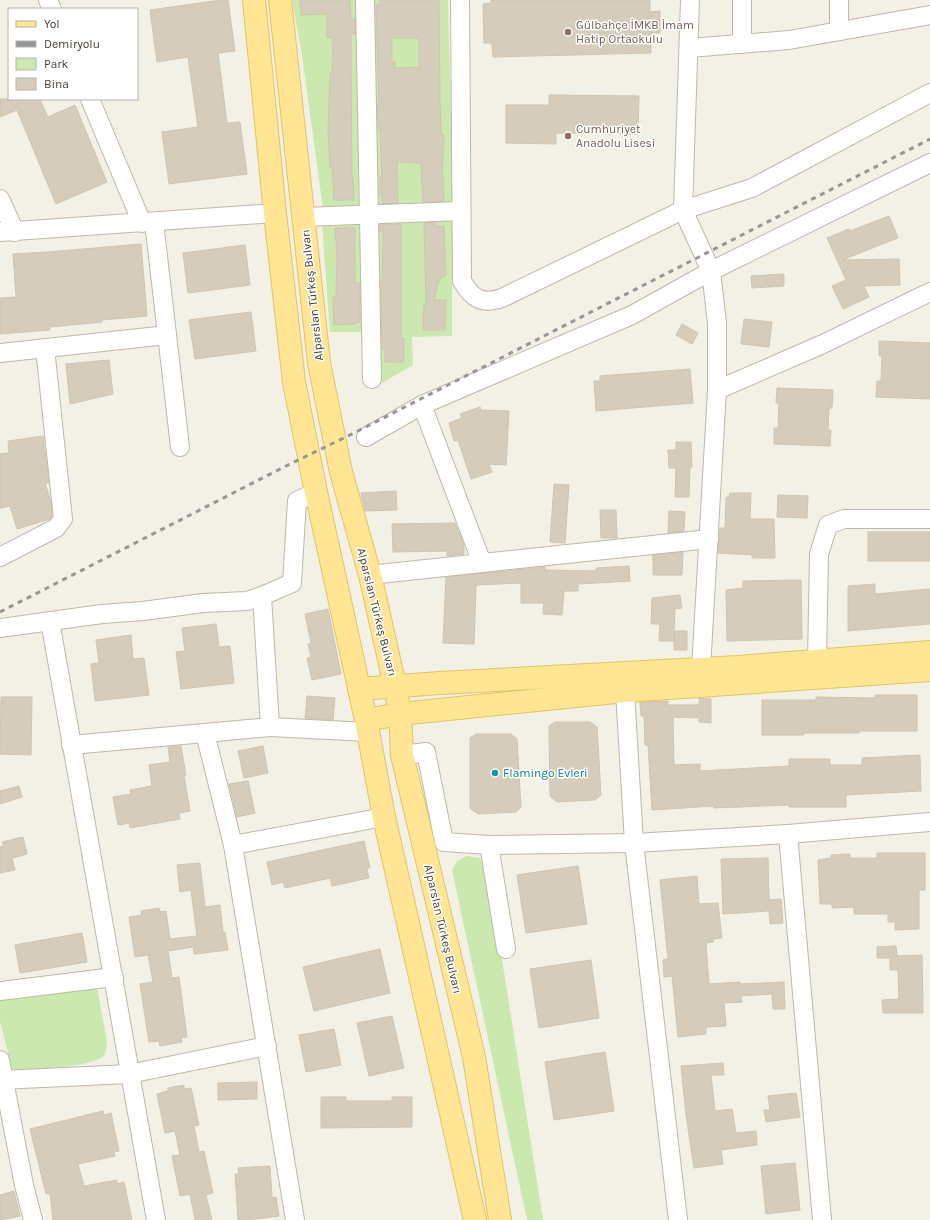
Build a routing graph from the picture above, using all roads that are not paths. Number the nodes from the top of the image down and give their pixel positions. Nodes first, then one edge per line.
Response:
1 (254, 0) edge
2 (280, 0) edge
3 (365, 0) edge
4 (460, 0) edge
5 (690, 0) edge
6 (742, 0) edge
7 (839, 0) edge
8 (930, 15) edge
9 (839, 31) junction
10 (742, 44) junction
11 (689, 48) junction
12 (930, 93) edge
13 (90, 100) edge
14 (930, 163) edge
15 (0, 199) edge
16 (683, 210) junction
17 (461, 211) junction
18 (275, 214) junction
19 (369, 215) junction
20 (304, 217) junction
21 (148, 223) junction
22 (7, 232) edge
23 (711, 271) junction
24 (930, 292) edge
25 (167, 335) junction
26 (45, 348) junction
27 (0, 353) edge
28 (372, 379) dead end
29 (717, 390) junction
30 (422, 405) junction
31 (366, 437) dead end
32 (180, 447) dead end
33 (316, 492) junction
34 (930, 519) edge
35 (709, 539) junction
36 (0, 557) edge
37 (482, 563) junction
38 (370, 575) junction
39 (262, 596) junction
40 (50, 621) junction
41 (0, 628) edge
42 (930, 652) edge
43 (817, 662) junction
44 (701, 669) junction
45 (930, 670) edge
46 (395, 686) junction
47 (359, 689) junction
48 (625, 691) junction
49 (400, 714) junction
50 (367, 726) junction
51 (270, 727) junction
52 (205, 733) junction
53 (71, 745) junction
54 (402, 755) junction
55 (384, 818) junction
56 (930, 822) edge
57 (788, 834) junction
58 (634, 843) junction
59 (233, 845) junction
60 (489, 845) junction
61 (506, 949) dead end
62 (114, 977) junction
63 (0, 992) edge
64 (267, 1046) junction
65 (0, 1060) edge
66 (129, 1074) junction
67 (2, 1080) edge
68 (32, 1220) edge
69 (156, 1220) edge
70 (295, 1220) edge
71 (475, 1220) edge
72 (500, 1220) edge
73 (678, 1220) edge
74 (822, 1220) edge

1 - 18 main road
2 - 20 main road, Alparslan Türkeş Bulvarı
3 - 19 street
4 - 17 street
5 - 11 street
6 - 10 street
7 - 9 street
8 - 9 street
9 - 10 street
10 - 11 street
11 - 16 street
12 - 16 street
13 - 21 street
14 - 23 street
15 - 22 street
16 - 17 street
16 - 23 street
17 - 19 street
18 - 21 street
18 - 33 main road
19 - 20 street
19 - 28 street
20 - 38 main road, Alparslan Türkeş Bulvarı
21 - 22 street
21 - 25 street
23 - 29 street
23 - 30 street
24 - 29 street
25 - 26 street
25 - 32 street
26 - 27 street
26 - 36 street
29 - 35 street
30 - 31 street
30 - 37 street
33 - 39 street
33 - 47 main road
34 - 43 street
35 - 37 street
35 - 44 street
37 - 38 street
38 - 46 main road, Alparslan Türkeş Bulvarı
39 - 40 street
39 - 51 street
40 - 41 street
40 - 53 street
42 - 43 main road
43 - 44 main road
44 - 46 main road
45 - 48 main road
46 - 47 main road
46 - 49 main road, Alparslan Türkeş Bulvarı
47 - 50 main road
48 - 49 main road
48 - 58 street
49 - 50 main road
49 - 54 main road, Alparslan Türkeş Bulvarı
50 - 51 street
50 - 55 main road
51 - 52 street
52 - 53 street
52 - 59 street
53 - 62 street
54 - 60 street
54 - 72 main road, Alparslan Türkeş Bulvarı
55 - 59 street
55 - 71 main road
56 - 57 street
57 - 58 street
57 - 74 street
58 - 60 street
58 - 73 street
59 - 64 street
60 - 61 street
62 - 63 street
62 - 66 street
64 - 66 street
64 - 70 street
65 - 67 street
66 - 67 street
66 - 69 street
67 - 68 street

